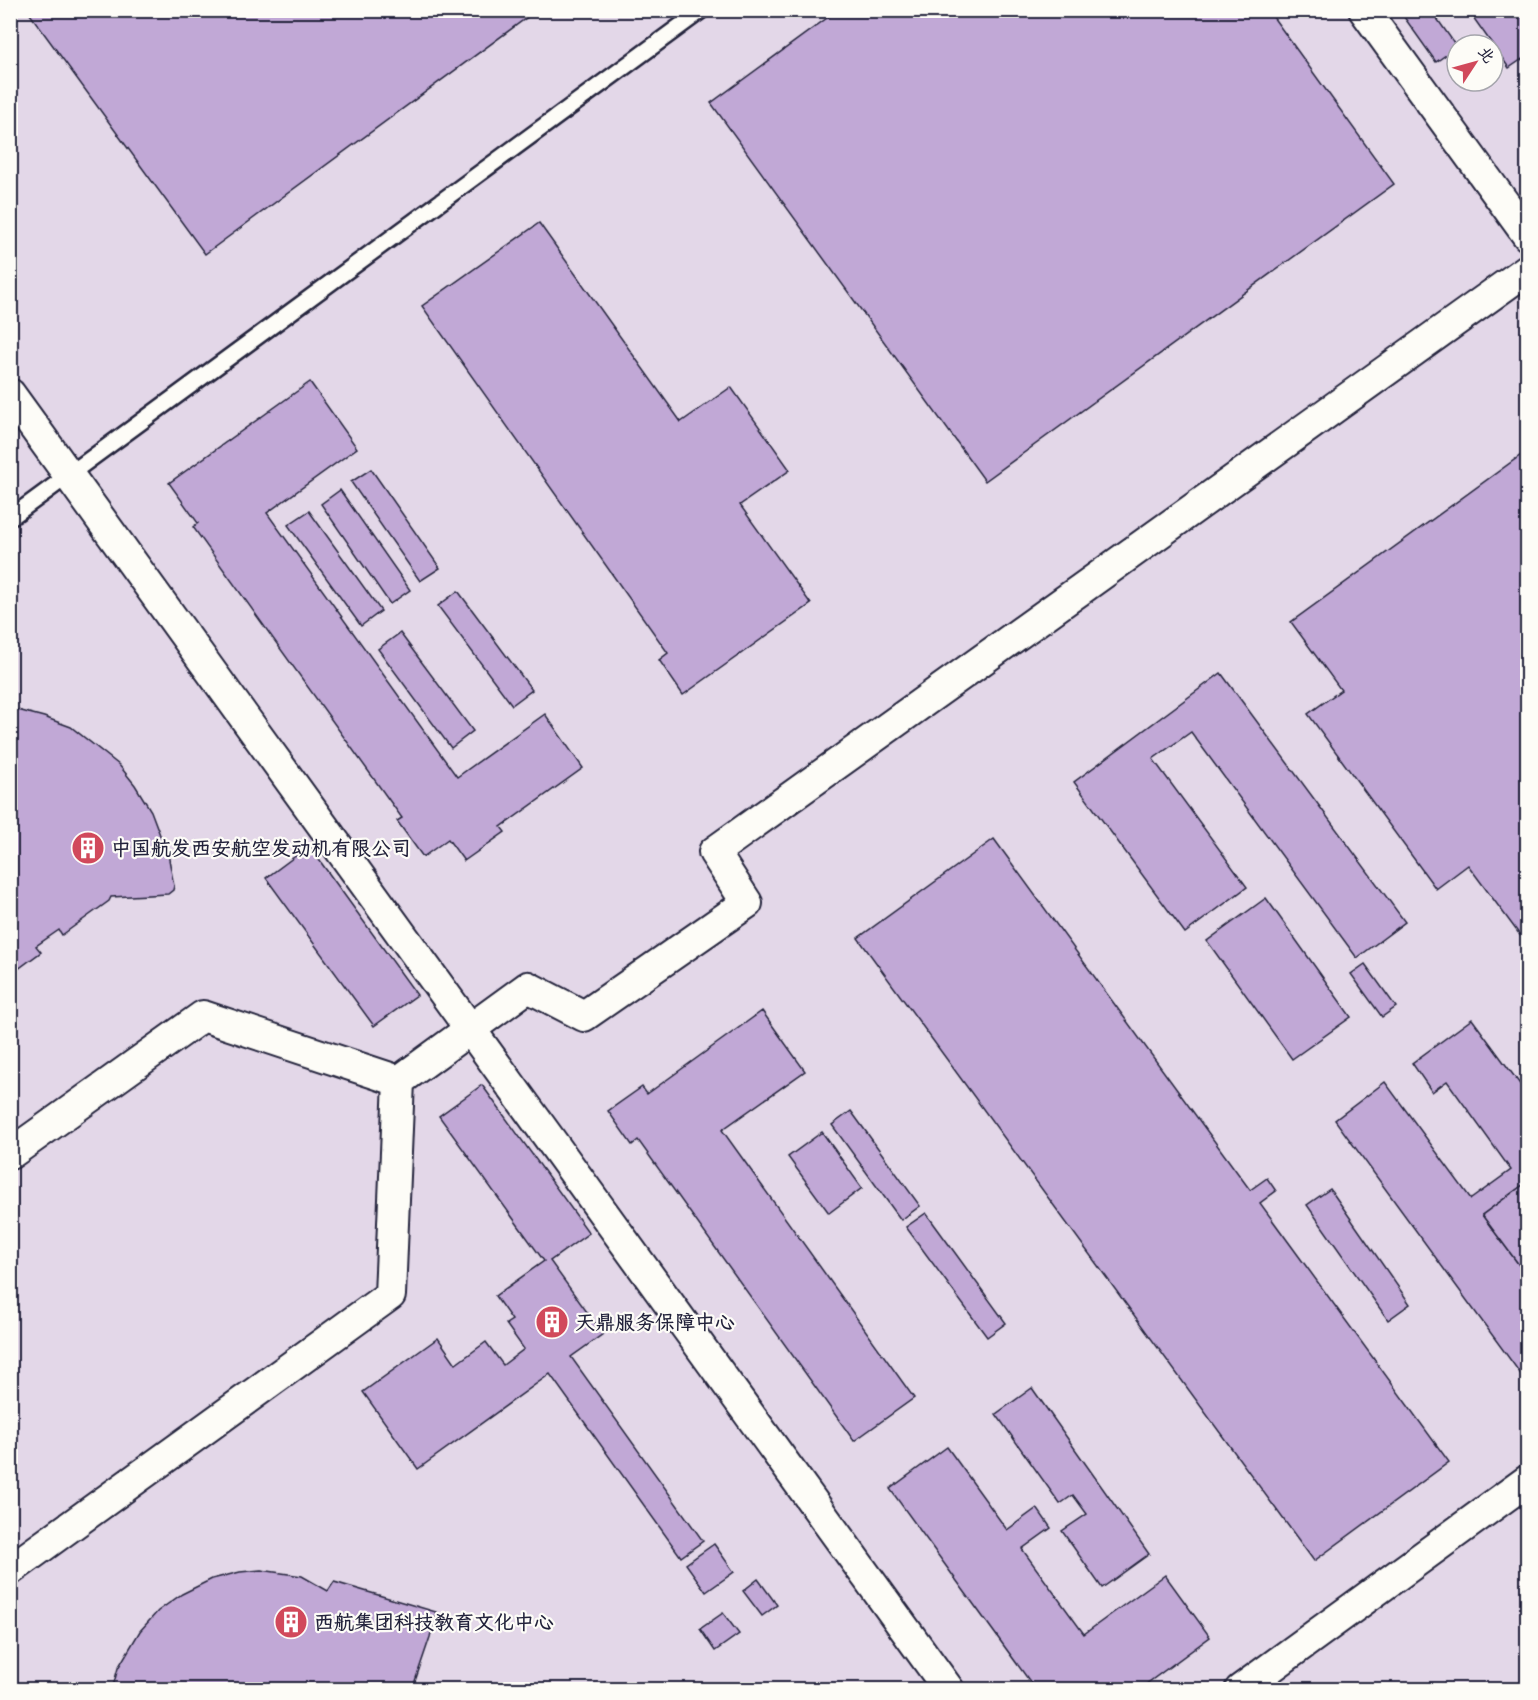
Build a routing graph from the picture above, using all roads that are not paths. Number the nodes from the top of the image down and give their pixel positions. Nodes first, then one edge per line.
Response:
1 (702, 10) edge
2 (1364, 10) edge
3 (1527, 236) edge
4 (1527, 269) edge
5 (10, 394) edge
6 (69, 475) junction
7 (10, 518) edge
8 (471, 1028) junction
9 (399, 1081) junction
10 (10, 1154) edge
11 (1526, 1485) edge
12 (10, 1570) edge
13 (949, 1689) edge
14 (1240, 1689) edge

1 - 6 lane
2 - 3 street
4 - 8 street
5 - 6 street
6 - 7 lane
6 - 8 street
8 - 9 street
8 - 13 street
9 - 10 street
9 - 12 street
11 - 14 street

